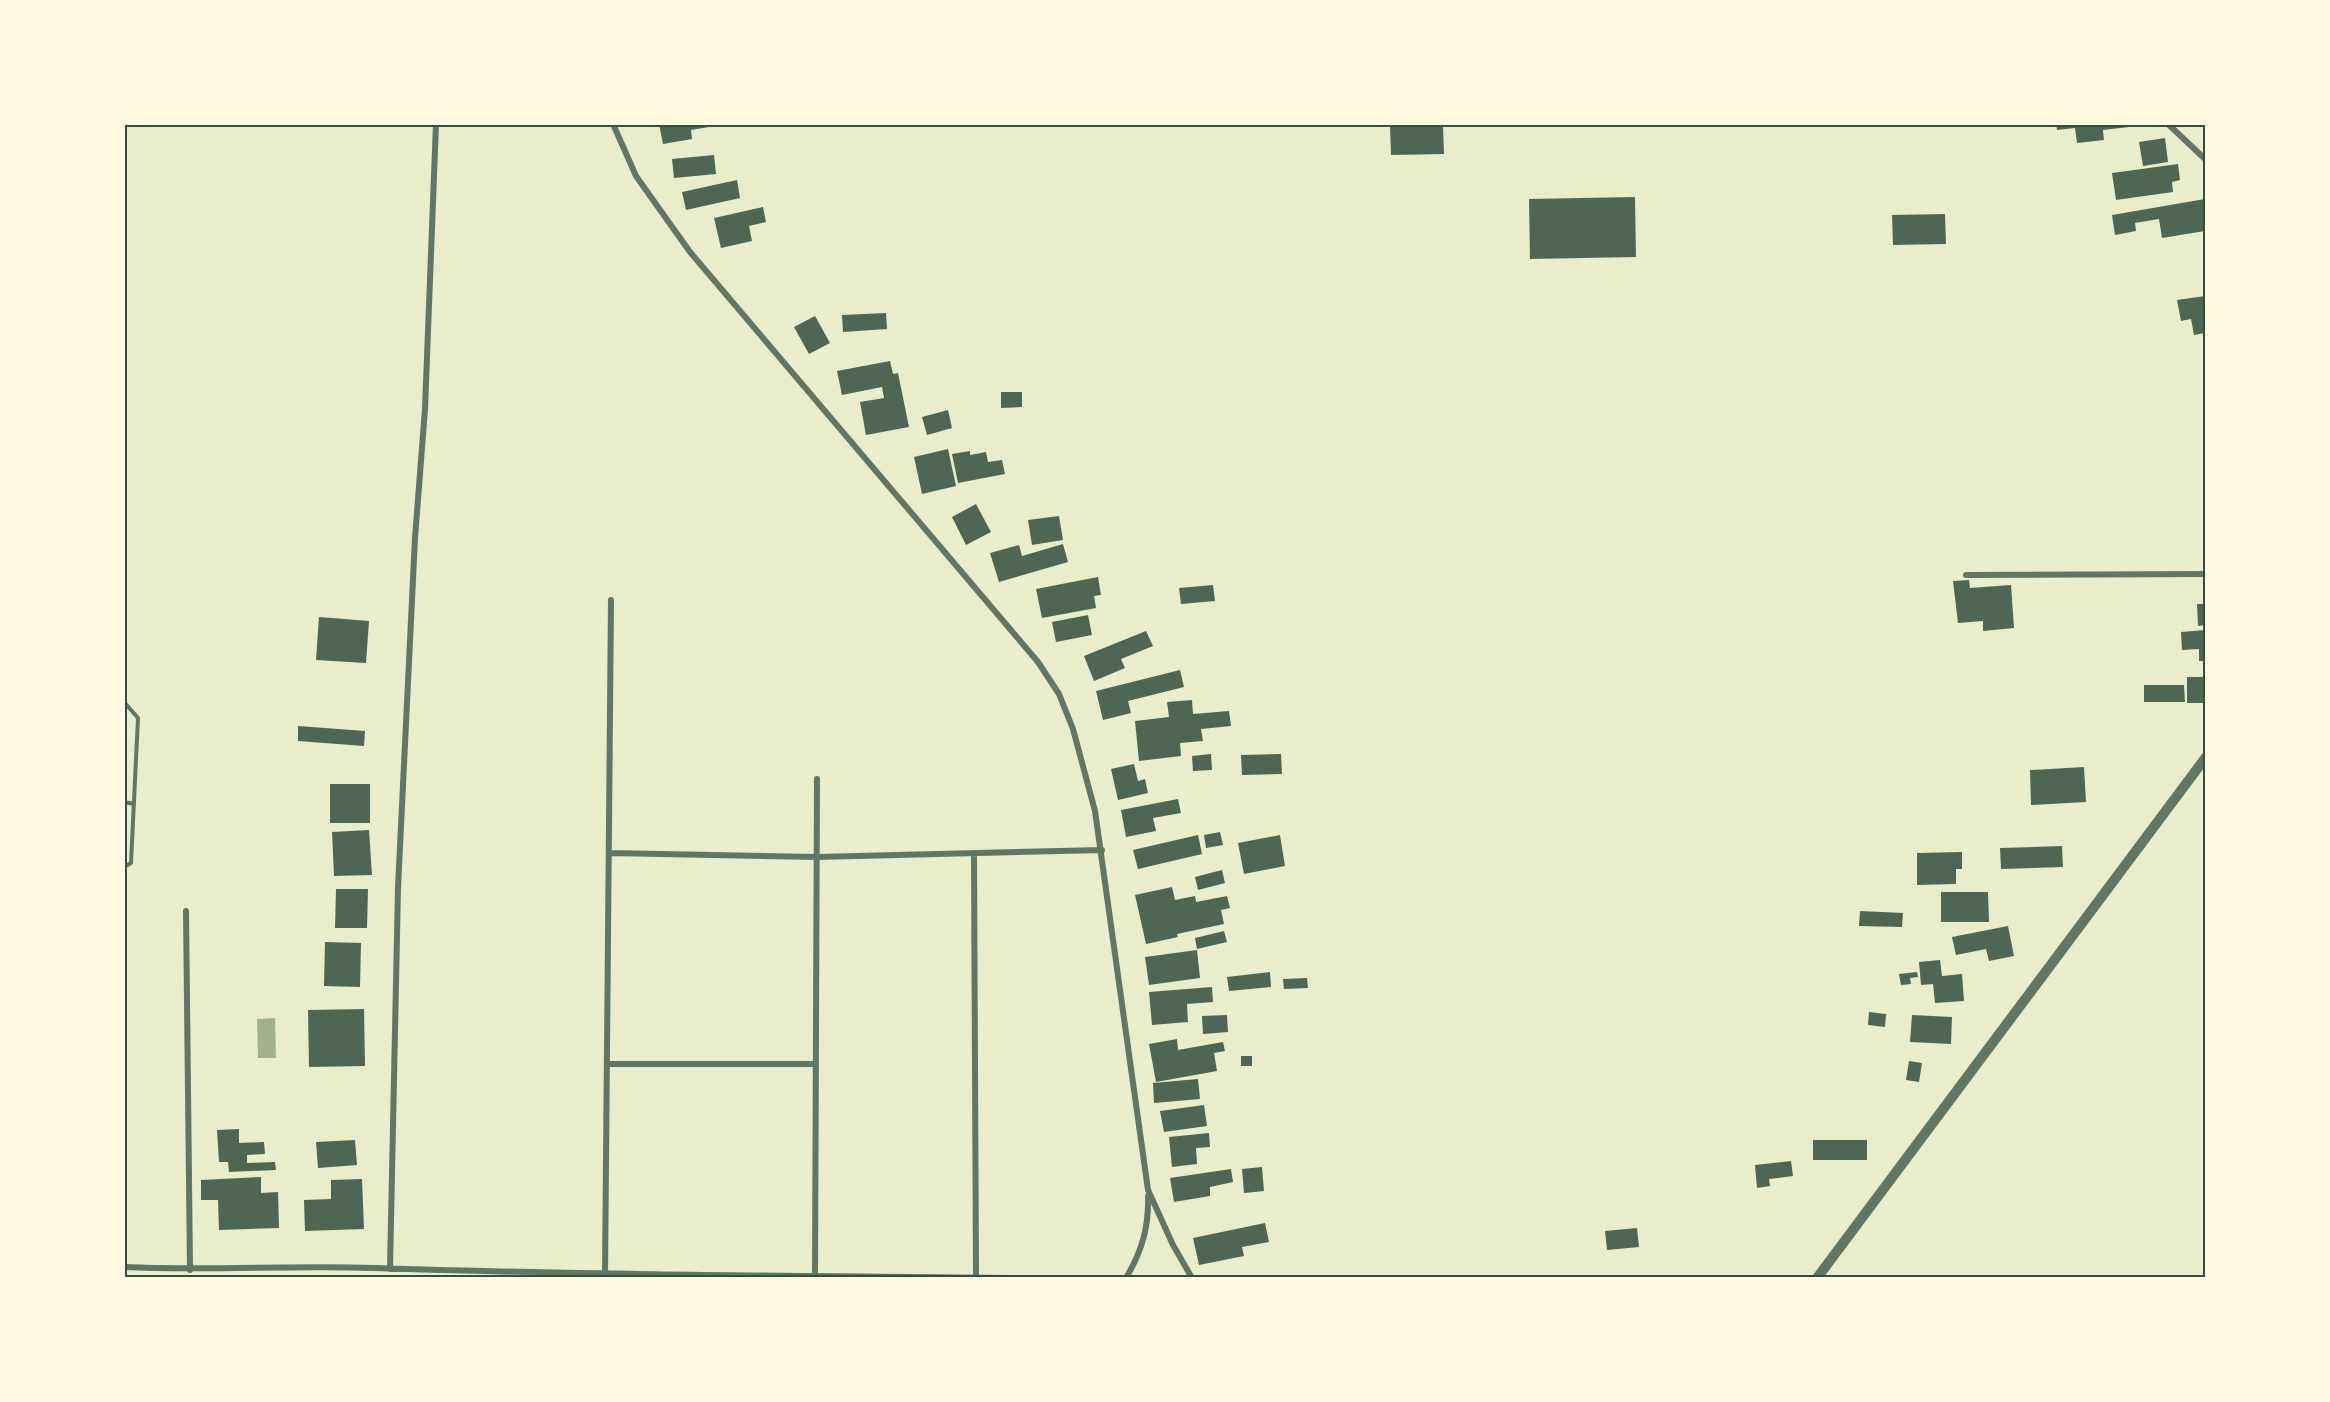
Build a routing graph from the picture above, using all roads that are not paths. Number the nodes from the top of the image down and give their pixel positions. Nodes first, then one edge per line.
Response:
1 (436, 124) edge
2 (613, 124) edge
3 (2168, 124) edge
4 (2205, 160) edge
5 (2205, 574) edge
6 (1966, 575) dead end
7 (611, 600) dead end
8 (124, 702) edge
9 (2205, 757) edge
10 (817, 779) dead end
11 (124, 802) edge
12 (134, 804) junction
13 (1102, 850) junction
14 (609, 853) junction
15 (974, 854) junction
16 (817, 857) junction
17 (124, 867) edge
18 (186, 911) dead end
19 (607, 1064) junction
20 (816, 1064) junction
21 (1148, 1190) junction
22 (124, 1267) edge
23 (390, 1269) junction
24 (190, 1270) junction
25 (605, 1274) junction
26 (815, 1275) junction
27 (976, 1277) edge
28 (1026, 1278) edge
29 (1126, 1278) edge
30 (1192, 1278) edge
31 (1816, 1278) edge

1 - 23 street
2 - 13 street
3 - 4 street
5 - 6 street
7 - 14 street
8 - 12 lane
9 - 31 street
10 - 16 street
11 - 12 lane
12 - 17 lane
13 - 15 street
13 - 21 street
14 - 16 street
14 - 19 street
15 - 16 street
15 - 27 street
16 - 20 street
18 - 24 street
19 - 20 street
19 - 25 street
20 - 26 street
21 - 29 street
21 - 30 street
22 - 24 street
23 - 24 street
23 - 25 street
25 - 26 street
26 - 27 street
27 - 28 street

